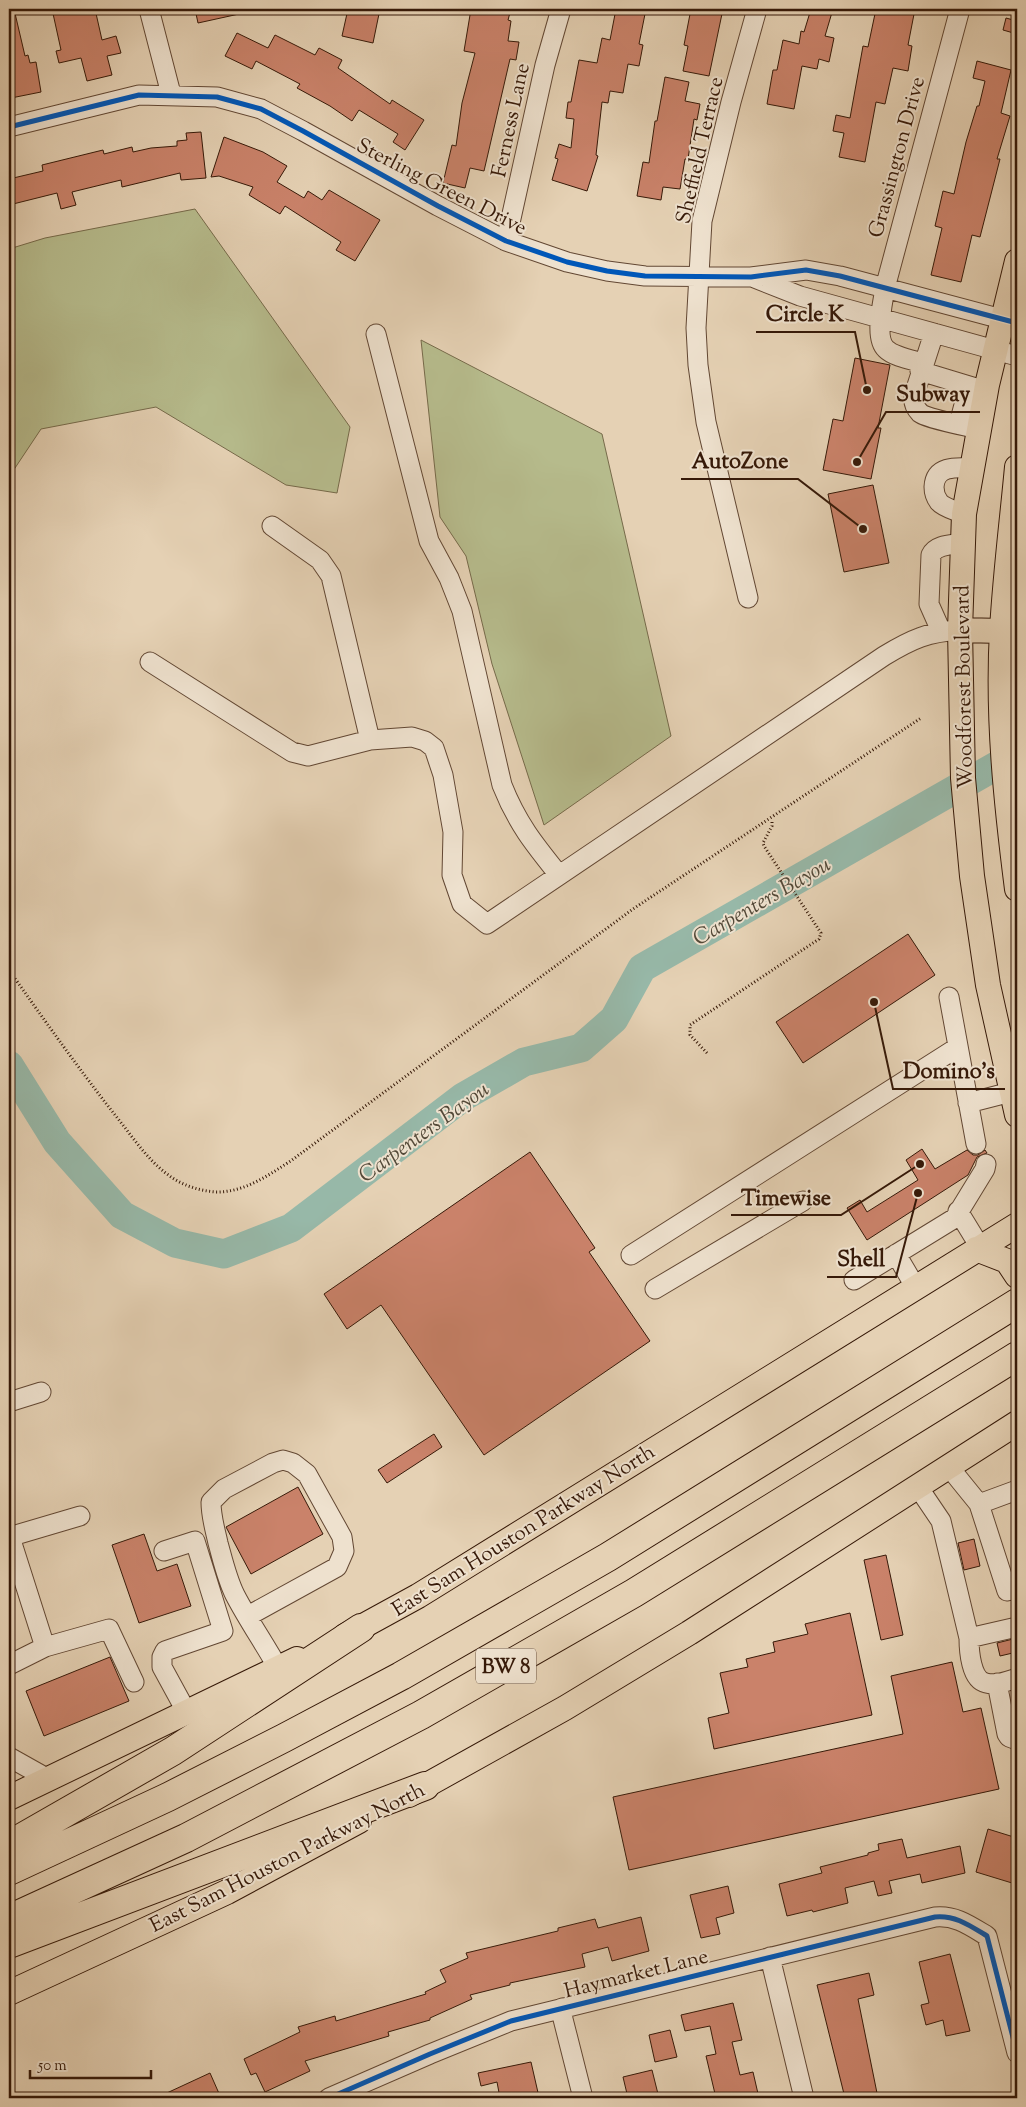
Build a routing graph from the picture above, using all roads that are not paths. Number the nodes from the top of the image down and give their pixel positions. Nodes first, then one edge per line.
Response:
1 (149, 9) edge
2 (560, 9) edge
3 (756, 9) edge
4 (960, 9) edge
5 (170, 94) junction
6 (9, 127) edge
7 (506, 241) junction
8 (1017, 261) edge
9 (699, 275) junction
10 (751, 277) junction
11 (885, 288) junction
12 (880, 318) junction
13 (1010, 320) edge
14 (934, 333) junction
15 (376, 334) dead end
16 (1006, 353) edge
17 (922, 367) junction
18 (977, 388) junction
19 (968, 426) junction
20 (1017, 467) edge
21 (971, 468) junction
22 (964, 514) junction
23 (272, 526) dead end
24 (963, 543) junction
25 (1013, 549) edge
26 (748, 598) dead end
27 (950, 630) junction
28 (1002, 631) junction
29 (150, 662) dead end
30 (370, 740) junction
31 (559, 875) junction
32 (1017, 889) edge
33 (949, 996) dead end
34 (958, 1048) junction
35 (1012, 1092) junction
36 (968, 1103) junction
37 (1017, 1115) edge
38 (976, 1144) dead end
39 (986, 1164) dead end
40 (802, 1200) dead end
41 (958, 1212) junction
42 (1017, 1225) edge
43 (978, 1248) junction
44 (896, 1254) junction
45 (631, 1255) dead end
46 (1017, 1276) edge
47 (854, 1280) dead end
48 (916, 1288) junction
49 (654, 1289) dead end
50 (1017, 1303) edge
51 (1017, 1356) edge
52 (41, 1392) dead end
53 (9, 1402) edge
54 (1017, 1424) edge
55 (949, 1466) junction
56 (918, 1487) junction
57 (1017, 1490) edge
58 (979, 1504) junction
59 (80, 1516) dead end
60 (9, 1535) edge
61 (164, 1551) dead end
62 (1017, 1589) edge
63 (248, 1616) junction
64 (1017, 1627) edge
65 (362, 1628) junction
66 (969, 1638) junction
67 (45, 1647) junction
68 (9, 1664) edge
69 (278, 1668) junction
70 (1017, 1678) edge
71 (134, 1682) dead end
72 (997, 1683) junction
73 (186, 1712) junction
74 (1017, 1740) edge
75 (9, 1756) edge
76 (50, 1780) junction
77 (425, 1786) junction
78 (9, 1798) edge
79 (9, 1845) edge
80 (9, 1871) edge
81 (9, 1919) edge
82 (9, 1944) edge
83 (770, 1957) junction
84 (9, 1992) edge
85 (562, 2008) junction
86 (1017, 2053) edge
87 (336, 2097) edge
88 (583, 2098) edge
89 (804, 2098) edge

1 - 5 street
2 - 7 street, Ferness Lane
3 - 9 street, Sheffield Terrace
4 - 11 street, Grassington Drive
5 - 6 street, Sterling Green Drive
5 - 7 street, Sterling Green Drive
7 - 9 street, Sterling Green Drive
8 - 13 main road, Woodforest Boulevard
9 - 10 street, Sterling Green Drive
9 - 26 street, Sheffield Terrace
10 - 11 street, Sterling Green Drive
10 - 12 street, Sterling Green Drive
11 - 12 street, Grassington Drive
11 - 13 street, Sterling Green Drive
12 - 14 street, Sterling Green Drive
12 - 17 street, Grassington Drive
13 - 16 main road, Woodforest Boulevard
14 - 16 street, Sterling Green Drive
14 - 17 street
15 - 31 street
16 - 18 main road, Woodforest Boulevard
17 - 18 street
17 - 19 street
18 - 19 main road, Woodforest Boulevard
19 - 21 main road, Woodforest Boulevard
20 - 25 main road, Woodforest Boulevard
21 - 22 main road, Woodforest Boulevard
21 - 22 street
22 - 24 main road, Woodforest Boulevard
23 - 30 street
24 - 27 main road, Woodforest Boulevard
24 - 27 street
25 - 28 main road, Woodforest Boulevard
27 - 28 main road
27 - 31 street
27 - 35 main road, Woodforest Boulevard
28 - 32 main road, Woodforest Boulevard
29 - 30 street
30 - 31 street
33 - 34 street
34 - 36 street
34 - 45 street
35 - 36 street
35 - 37 main road, Woodforest Boulevard
36 - 38 street
39 - 41 street
40 - 49 street
41 - 43 street
41 - 44 street
42 - 43 main road, East Sam Houston Parkway North
43 - 46 main road
43 - 48 main road, East Sam Houston Parkway North
44 - 47 street
44 - 48 street
48 - 65 main road, East Sam Houston Parkway North
50 - 80 highway, BW 8
51 - 81 highway, BW 8
52 - 53 street
54 - 55 main road, East Sam Houston Parkway North
55 - 56 main road, East Sam Houston Parkway North
55 - 58 street
56 - 66 street
56 - 77 main road, East Sam Houston Parkway North
57 - 58 street
58 - 62 street
59 - 60 street
60 - 67 street
61 - 73 street
63 - 63 street
63 - 69 street
64 - 66 street
65 - 69 main road, East Sam Houston Parkway North
65 - 79 highway
66 - 72 street
67 - 68 street
67 - 71 street
69 - 73 main road, East Sam Houston Parkway North
70 - 72 street
72 - 74 street
73 - 76 main road, East Sam Houston Parkway North
75 - 76 street
76 - 78 main road, East Sam Houston Parkway North
77 - 82 highway
77 - 84 main road, East Sam Houston Parkway North
83 - 85 street, Haymarket Lane
83 - 86 street, Haymarket Lane
83 - 89 street
85 - 87 street, Haymarket Lane
85 - 88 street

